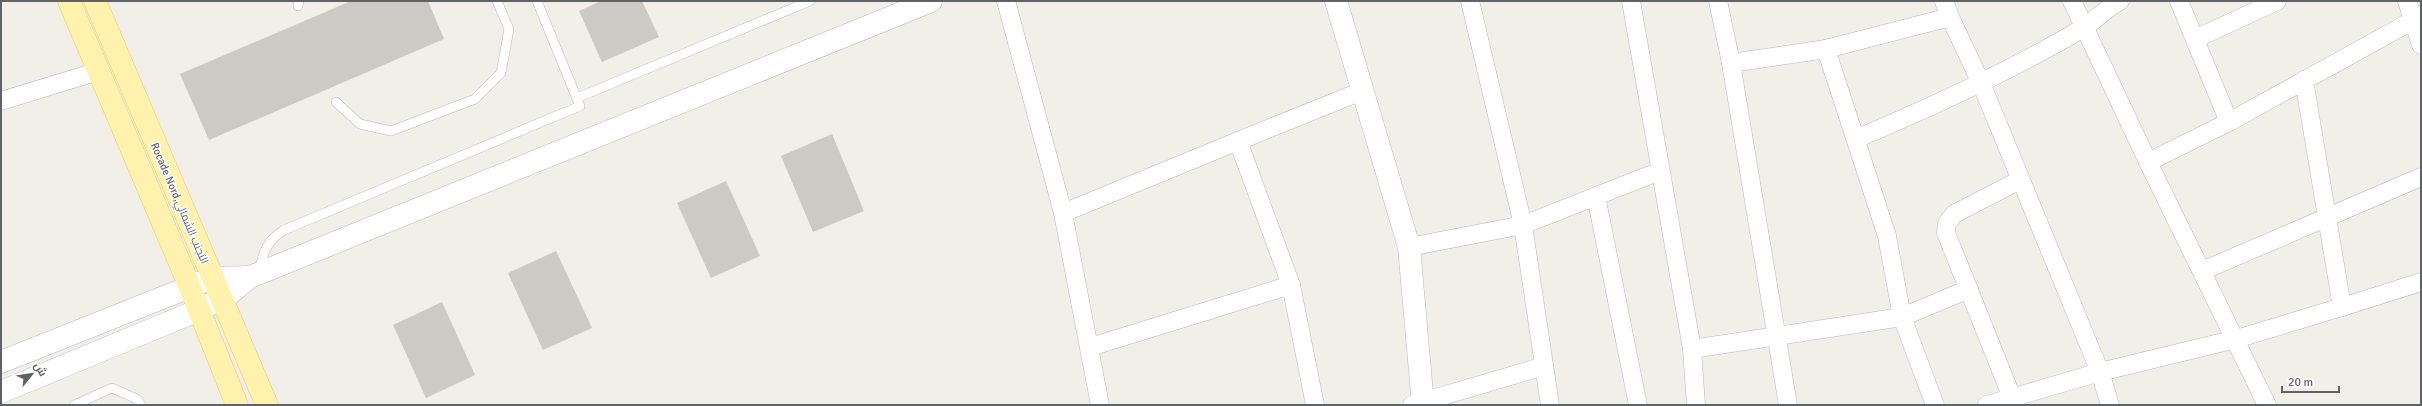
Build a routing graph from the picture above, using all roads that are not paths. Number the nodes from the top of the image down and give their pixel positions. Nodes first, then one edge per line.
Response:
1 (69, 1) edge
2 (95, 1) edge
3 (497, 1) edge
4 (537, 1) edge
5 (810, 1) edge
6 (931, 1) edge
7 (1006, 1) edge
8 (1336, 1) edge
9 (1470, 1) edge
10 (1631, 1) edge
11 (1718, 1) edge
12 (2072, 1) edge
13 (2120, 1) edge
14 (2179, 1) edge
15 (2278, 1) edge
16 (2407, 1) edge
17 (1947, 9) edge
18 (2417, 18) edge
19 (2085, 27) junction
20 (2195, 39) junction
21 (2421, 45) edge
22 (1826, 49) junction
23 (1731, 63) junction
24 (99, 71) junction
25 (2304, 80) junction
26 (1981, 83) junction
27 (1362, 91) junction
28 (577, 98) junction
29 (1, 101) edge
30 (336, 102) dead end
31 (2230, 122) junction
32 (1856, 139) junction
33 (1238, 141) junction
34 (2148, 162) junction
35 (1660, 171) junction
36 (2421, 177) edge
37 (2020, 180) junction
38 (1596, 196) junction
39 (1062, 213) junction
40 (2327, 219) junction
41 (1523, 225) junction
42 (1410, 247) junction
43 (2202, 271) junction
44 (254, 275) junction
45 (212, 278) junction
46 (2421, 282) edge
47 (1290, 285) junction
48 (190, 287) junction
49 (1968, 289) junction
50 (221, 298) junction
51 (2342, 307) junction
52 (199, 310) junction
53 (1902, 318) junction
54 (1778, 338) junction
55 (2236, 338) junction
56 (1090, 347) junction
57 (1692, 349) junction
58 (1, 362) edge
59 (1544, 366) junction
60 (2100, 372) junction
61 (1, 392) edge
62 (2014, 401) edge
63 (1419, 404) edge
64 (74, 405) edge
65 (141, 405) edge
66 (237, 405) edge
67 (266, 405) edge
68 (1100, 405) edge
69 (1315, 405) edge
70 (1550, 405) edge
71 (1638, 405) edge
72 (1696, 405) edge
73 (1788, 405) edge
74 (1935, 405) edge
75 (1987, 405) edge
76 (2110, 405) edge
77 (2267, 405) edge

1 - 24 main road
2 - 45 main road, Rocade Nord,التجنب الشمالي
3 - 30 lane
4 - 28 lane
5 - 28 lane
6 - 44 street
7 - 39 street
8 - 27 street
9 - 41 street
10 - 35 street
11 - 23 street
12 - 19 street
13 - 19 street
14 - 20 street
15 - 20 street
16 - 18 street
17 - 22 street
17 - 26 street
18 - 21 street
18 - 25 street
19 - 26 street
19 - 34 street
20 - 31 street
22 - 23 street
22 - 32 street
23 - 54 street
24 - 29 street
24 - 48 main road
25 - 31 street
25 - 40 street
26 - 32 street
26 - 37 street
27 - 33 street
27 - 42 street
28 - 44 lane
31 - 34 street
32 - 53 street
33 - 39 street
33 - 47 street
34 - 43 street
35 - 38 street
35 - 57 street
36 - 40 street
37 - 49 street
37 - 60 street
38 - 41 street
38 - 71 street
39 - 56 street
40 - 43 street
40 - 51 street
41 - 42 street
41 - 59 street
42 - 63 street
43 - 55 street
44 - 45 street
44 - 50 street
45 - 48 street
45 - 50 main road, Rocade Nord,التجنب الشمالي
46 - 51 street
47 - 56 street
47 - 69 street
48 - 52 main road
48 - 58 street
49 - 53 street
49 - 62 street
50 - 52 street
50 - 67 main road, Rocade Nord,التجنب الشمالي
51 - 55 street
52 - 61 street
52 - 66 main road
53 - 54 street
53 - 74 street
54 - 57 street
54 - 73 street
55 - 60 street
55 - 77 street
56 - 68 street
57 - 72 street
59 - 63 street
59 - 70 street
60 - 62 street
60 - 76 street
62 - 75 street
64 - 65 lane

